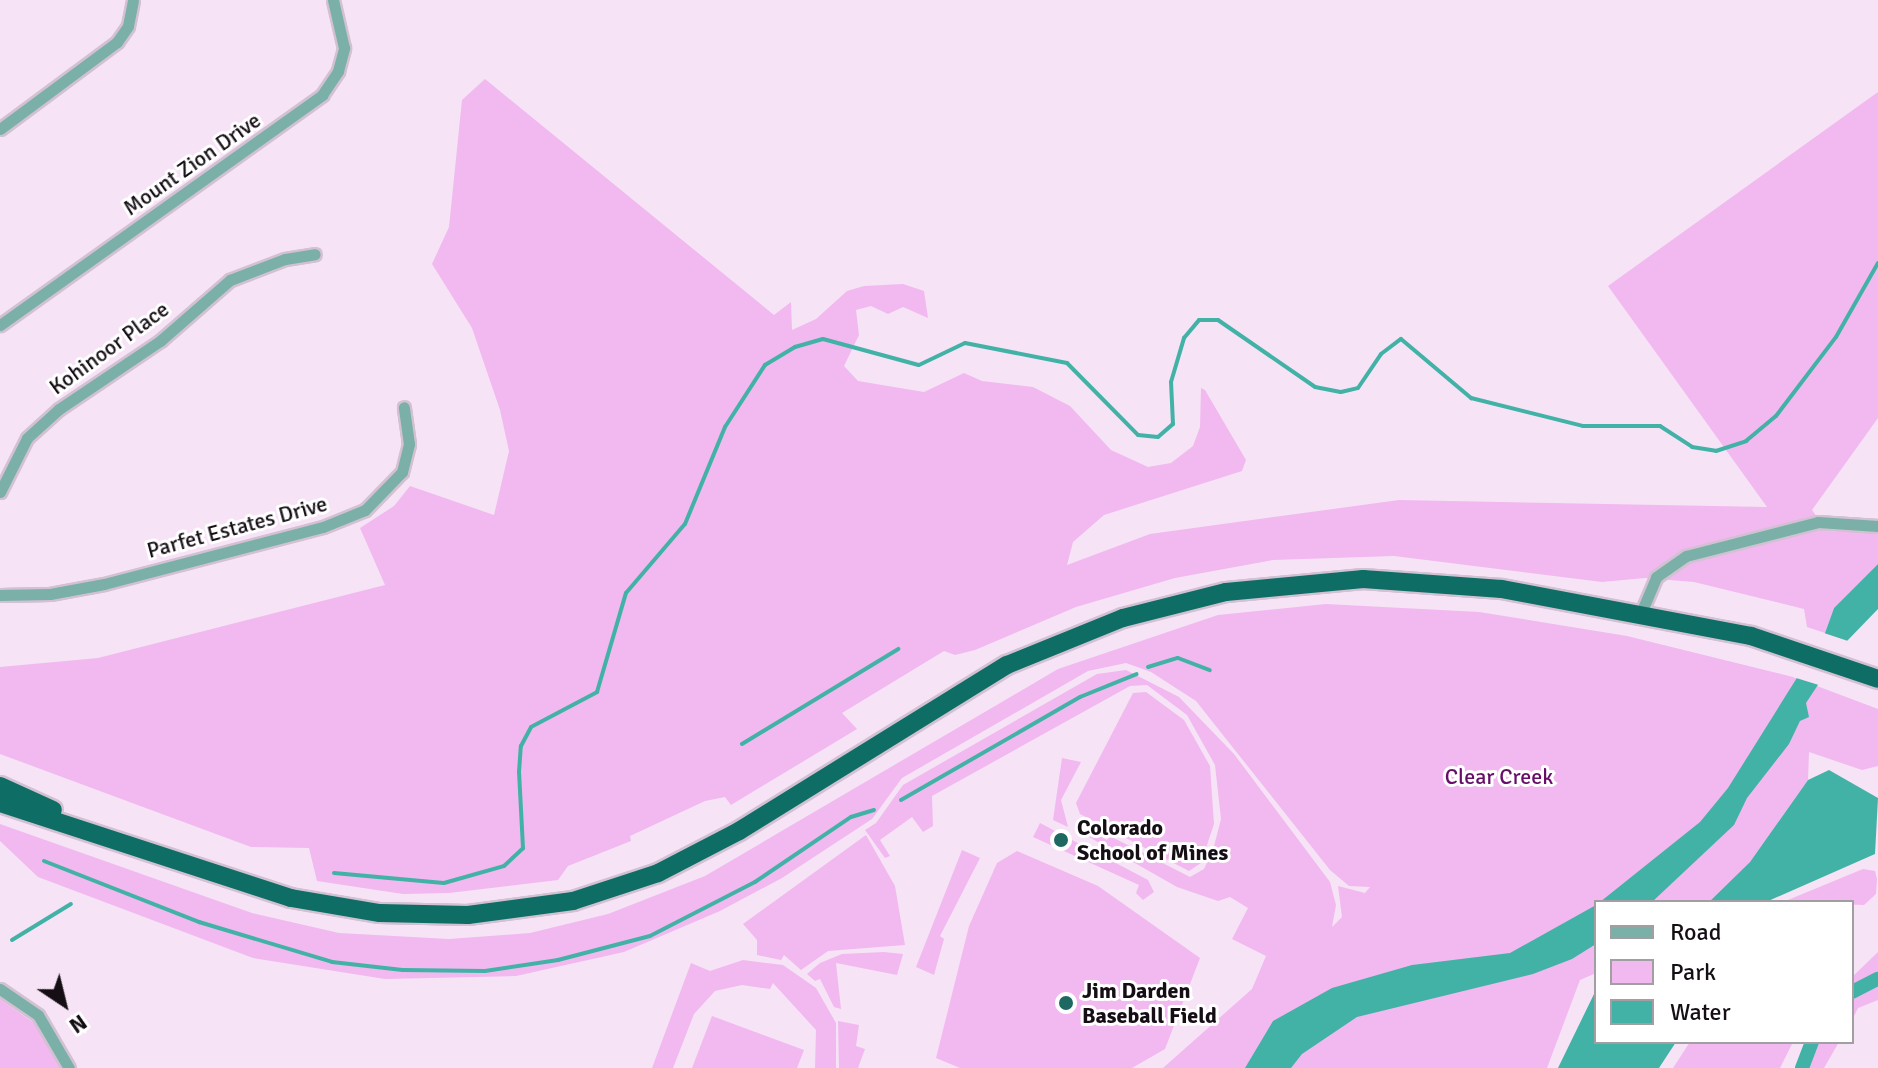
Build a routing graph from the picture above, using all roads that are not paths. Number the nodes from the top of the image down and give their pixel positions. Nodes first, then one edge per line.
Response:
1 (133, 0) edge
2 (333, 0) edge
3 (0, 129) edge
4 (315, 254) dead end
5 (0, 325) edge
6 (404, 407) dead end
7 (0, 492) edge
8 (1878, 526) edge
9 (0, 595) edge
10 (1641, 613) junction
11 (1878, 679) edge
12 (0, 786) edge
13 (0, 803) edge
14 (87, 828) junction
15 (0, 989) edge
16 (69, 1068) edge

1 - 3 street
2 - 5 street, Mount Zion Drive
4 - 7 street, Kohinoor Place
6 - 9 street, Parfet Estates Drive
8 - 10 street
10 - 11 highway
10 - 14 highway
12 - 14 highway
13 - 14 highway
15 - 16 street

